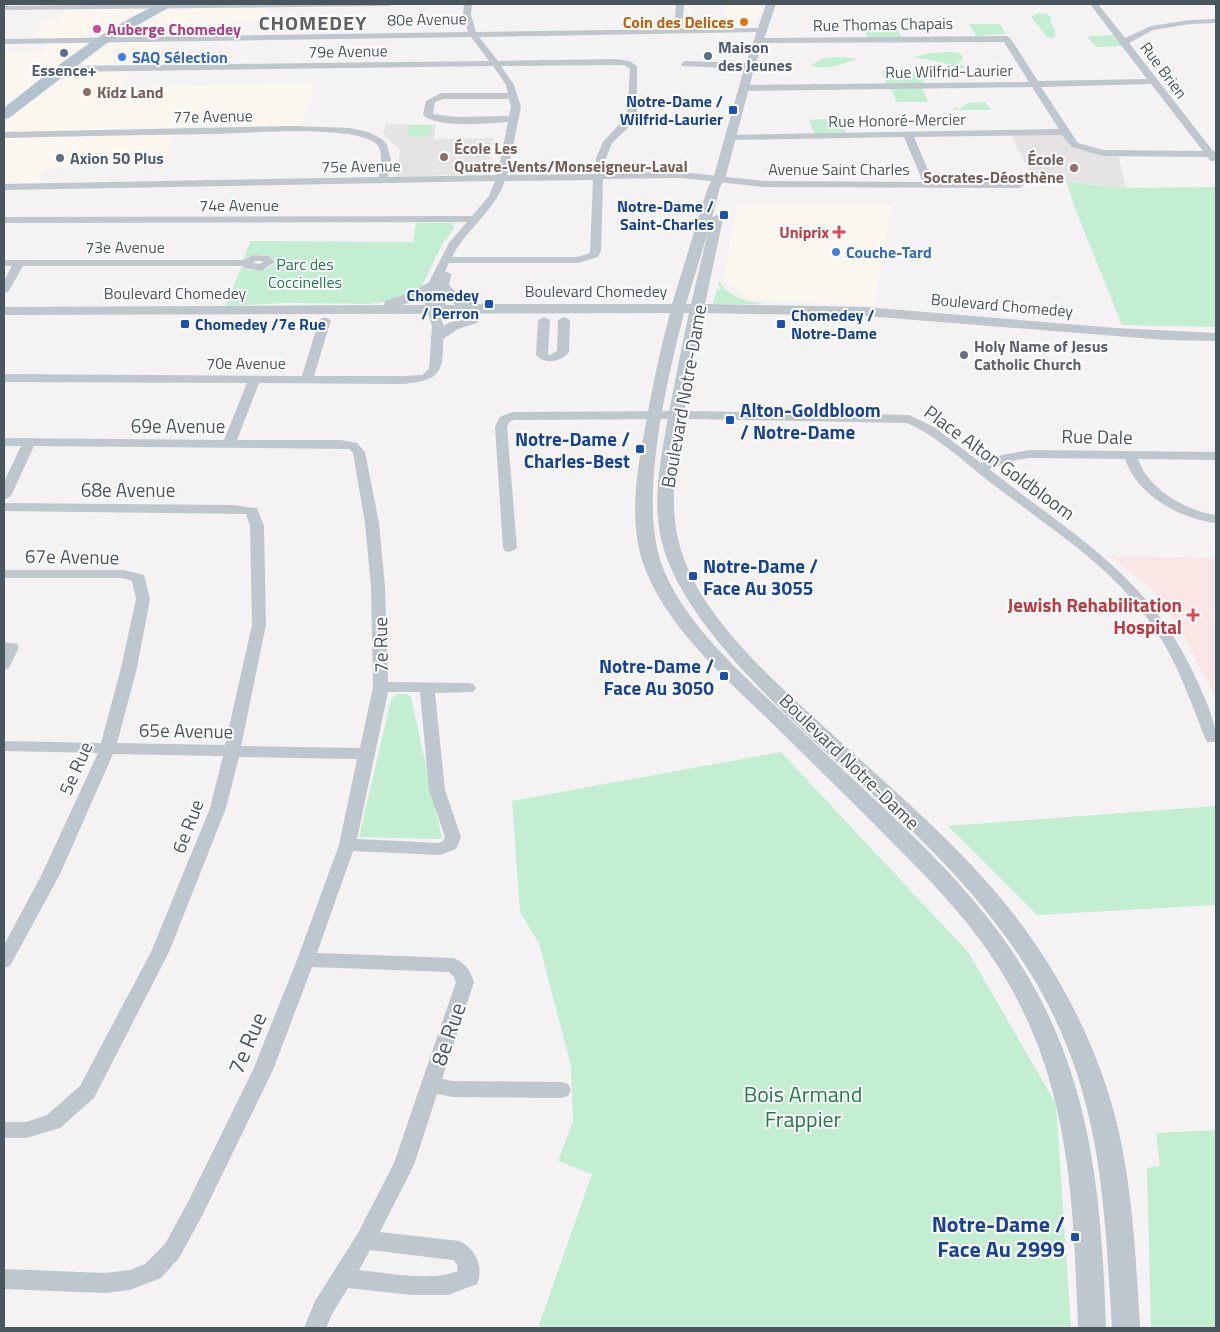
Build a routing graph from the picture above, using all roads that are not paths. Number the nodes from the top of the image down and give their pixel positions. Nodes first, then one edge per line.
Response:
1 (389, 4) edge
2 (468, 4) edge
3 (680, 4) edge
4 (771, 4) edge
5 (1094, 4) edge
6 (166, 5) edge
7 (4, 8) edge
8 (1216, 21) edge
9 (678, 31) junction
10 (472, 33) junction
11 (760, 35) junction
12 (105, 38) junction
13 (4, 41) edge
14 (1124, 42) junction
15 (494, 63) junction
16 (685, 64) dead end
17 (750, 66) junction
18 (64, 69) junction
19 (1154, 81) junction
20 (1035, 84) junction
21 (744, 88) junction
22 (512, 96) junction
23 (11, 104) edge
24 (4, 114) edge
25 (514, 119) junction
26 (1064, 132) junction
27 (4, 135) edge
28 (908, 135) junction
29 (730, 137) junction
30 (1213, 154) edge
31 (1216, 162) edge
32 (599, 177) junction
33 (501, 178) junction
34 (719, 179) junction
35 (383, 181) junction
36 (929, 185) junction
37 (1019, 185) dead end
38 (4, 187) edge
39 (474, 219) junction
40 (4, 220) edge
41 (446, 260) junction
42 (4, 263) edge
43 (19, 263) junction
44 (247, 263) dead end
45 (438, 286) junction
46 (4, 290) edge
47 (372, 309) junction
48 (4, 311) edge
49 (437, 312) junction
50 (475, 314) junction
51 (677, 314) junction
52 (695, 314) junction
53 (4, 320) edge
54 (325, 320) junction
55 (544, 320) junction
56 (564, 320) junction
57 (438, 337) junction
58 (1216, 337) edge
59 (1216, 348) edge
60 (4, 378) edge
61 (254, 379) junction
62 (308, 379) junction
63 (655, 415) junction
64 (676, 415) junction
65 (4, 442) edge
66 (29, 442) junction
67 (229, 444) junction
68 (353, 446) joint
69 (1130, 456) junction
70 (1216, 456) edge
71 (979, 468) junction
72 (4, 496) edge
73 (4, 507) edge
74 (252, 511) joint
75 (1216, 519) edge
76 (510, 548) dead end
77 (4, 574) edge
78 (139, 578) joint
79 (8, 647) edge
80 (4, 665) edge
81 (381, 687) junction
82 (468, 688) dead end
83 (427, 689) junction
84 (1213, 738) dead end
85 (4, 746) edge
86 (108, 748) junction
87 (232, 751) junction
88 (368, 754) junction
89 (347, 845) junction
90 (306, 960) junction
91 (4, 961) edge
92 (431, 1085) junction
93 (561, 1090) dead end
94 (4, 1130) edge
95 (365, 1240) junction
96 (4, 1278) edge
97 (343, 1278) junction
98 (315, 1328) edge
99 (1092, 1328) edge
100 (1126, 1328) edge

1 - 6 street
2 - 10 street
3 - 9 street
4 - 11 street, Boulevard Notre-Dame
5 - 14 street, Rue Brien
6 - 7 street
6 - 12 main road
8 - 14 street
9 - 10 street, 80e Avenue
9 - 11 street, 80e Avenue
10 - 12 street, 80e Avenue
10 - 15 street
11 - 17 street, Boulevard Notre-Dame
11 - 20 street, Rue Thomas Chapais
12 - 13 street, 80e Avenue
12 - 18 main road
14 - 19 street, Rue Brien
15 - 18 street, 79e Avenue
15 - 22 street
15 - 32 street, 79e Avenue
16 - 17 street
17 - 21 street, Boulevard Notre-Dame
18 - 23 main road
19 - 20 street, Rue Wilfrid-Laurier
19 - 30 street, Rue Brien
20 - 21 street, Rue Wilfrid-Laurier
20 - 26 street
21 - 29 street, Boulevard Notre-Dame
22 - 25 street
22 - 25 street
23 - 24 main road
25 - 33 street
26 - 28 street, Rue Honoré-Mercier
26 - 30 street
27 - 35 street, 77e Avenue
28 - 29 street, Rue Honoré-Mercier
28 - 36 street
29 - 34 street, Boulevard Notre-Dame
30 - 31 street, Rue Brien
32 - 33 street, 75e Avenue
32 - 34 street, 75e Avenue
32 - 41 street
33 - 35 street, 75e Avenue
33 - 39 street
34 - 36 street, Avenue Saint Charles
34 - 51 street, Boulevard Notre-Dame
34 - 52 street, Boulevard Notre-Dame
35 - 38 street, 75e Avenue
36 - 37 street, Avenue Saint Charles
39 - 40 street, 74e Avenue
39 - 41 street
41 - 45 street, 70e Avenue
42 - 43 street, 73e Avenue
43 - 44 street, 73e Avenue
43 - 46 street
45 - 47 street
45 - 49 street, 70e Avenue
45 - 50 street
47 - 48 street, Boulevard Chomedey
47 - 49 street, Boulevard Chomedey
49 - 50 street, Boulevard Chomedey
49 - 54 street, Boulevard Chomedey
49 - 57 street, 70e Avenue
50 - 51 street, Boulevard Chomedey
50 - 55 street, Boulevard Chomedey
50 - 57 street
51 - 52 street, Boulevard Chomedey
51 - 56 street, Boulevard Chomedey
51 - 63 street, Boulevard Notre-Dame
52 - 58 street, Boulevard Chomedey
52 - 59 street, Boulevard Chomedey
52 - 64 street, Boulevard Notre-Dame
53 - 54 street, Boulevard Chomedey
54 - 62 street
55 - 56 street, Boulevard Chomedey
55 - 56 street
57 - 62 street, 70e Avenue
60 - 61 street, 70e Avenue
61 - 62 street, 70e Avenue
61 - 67 street
63 - 64 street, Place Alton Goldbloom
63 - 76 street, Place Alton Goldbloom
63 - 99 street, Boulevard Notre-Dame
64 - 71 street, Place Alton Goldbloom
64 - 100 street, Boulevard Notre-Dame
65 - 66 street, 69e Avenue
66 - 67 street, 69e Avenue
66 - 72 street
67 - 68 street, 69e Avenue
68 - 81 street, 7e Rue
69 - 70 street, Rue Dale
69 - 71 street, Rue Dale
69 - 75 street
71 - 84 street, Place Alton Goldbloom
73 - 74 street, 68e Avenue
74 - 87 street, 6e Rue
77 - 78 street, 67e Avenue
78 - 86 street, 5e Rue
79 - 80 street
81 - 83 street
81 - 88 street, 7e Rue
82 - 83 street
83 - 89 street
85 - 86 street, 65e Avenue
86 - 87 street, 65e Avenue
86 - 91 street, 5e Rue
87 - 88 street, 65e Avenue
87 - 94 street, 6e Rue
88 - 89 street, 7e Rue
89 - 90 street, 7e Rue
90 - 92 street, 8e Rue
90 - 96 street, 7e Rue
92 - 93 street
92 - 95 street, 8e Rue
95 - 97 street, 8e Rue
95 - 97 street
97 - 98 street, 8e Rue

